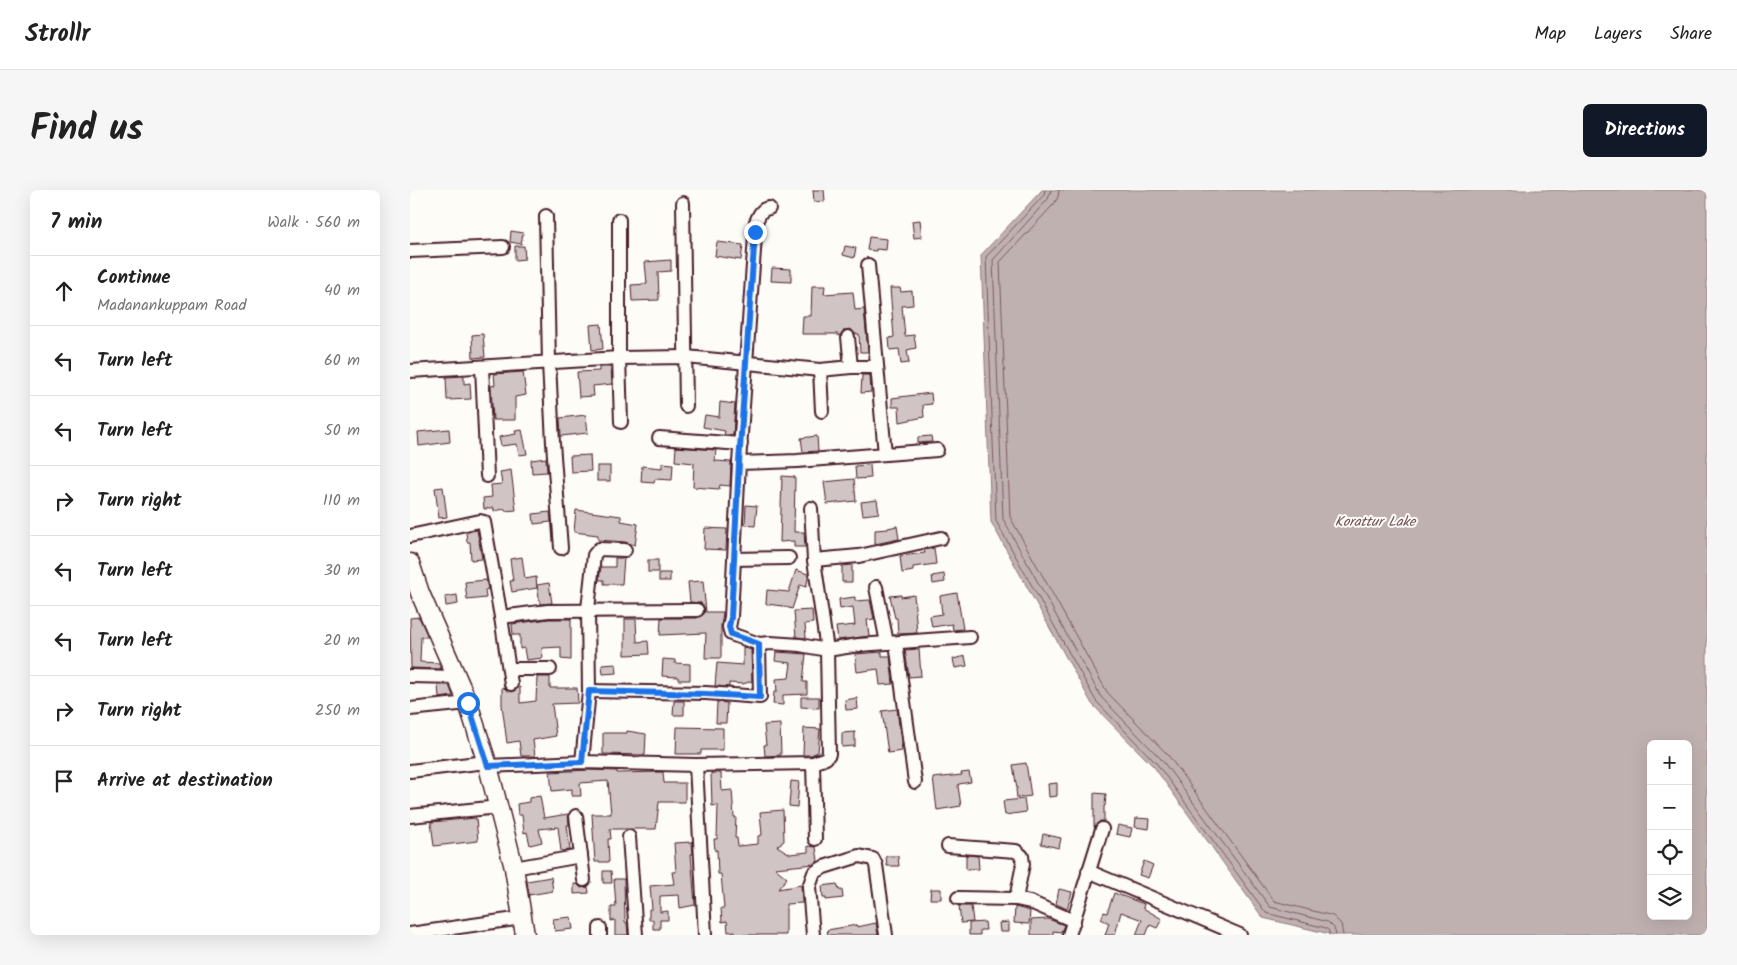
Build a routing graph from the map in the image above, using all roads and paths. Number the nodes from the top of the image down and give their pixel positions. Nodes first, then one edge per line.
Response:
1 (683, 203) dead end
2 (769, 208) dead end
3 (546, 216) dead end
4 (619, 220) dead end
5 (503, 247) dead end
6 (410, 251) edge
7 (868, 265) dead end
8 (848, 337) dead end
9 (686, 357) junction
10 (619, 358) junction
11 (549, 363) junction
12 (747, 363) junction
13 (482, 367) junction
14 (851, 367) junction
15 (877, 367) junction
16 (820, 370) junction
17 (410, 371) edge
18 (686, 406) dead end
19 (822, 411) dead end
20 (621, 422) dead end
21 (659, 438) dead end
22 (741, 444) junction
23 (937, 450) dead end
24 (885, 454) junction
25 (739, 463) junction
26 (487, 476) dead end
27 (812, 508) dead end
28 (410, 536) edge
29 (941, 538) dead end
30 (560, 548) dead end
31 (625, 550) dead end
32 (789, 558) dead end
33 (734, 559) junction
34 (814, 560) junction
35 (410, 563) edge
36 (876, 587) dead end
37 (588, 609) junction
38 (697, 610) dead end
39 (501, 617) junction
40 (970, 637) dead end
41 (891, 643) junction
42 (759, 644) junction
43 (827, 650) junction
44 (509, 669) junction
45 (550, 669) dead end
46 (410, 676) edge
47 (458, 677) junction
48 (511, 684) dead end
49 (589, 691) junction
50 (468, 703) junction
51 (410, 709) edge
52 (582, 762) junction
53 (813, 763) junction
54 (487, 764) junction
55 (696, 765) junction
56 (410, 771) edge
57 (915, 782) dead end
58 (499, 807) junction
59 (410, 816) edge
60 (576, 816) dead end
61 (1102, 829) dead end
62 (629, 837) dead end
63 (815, 839) dead end
64 (948, 846) dead end
65 (581, 856) junction
66 (514, 868) junction
67 (1088, 871) junction
68 (584, 880) dead end
69 (958, 898) dead end
70 (1016, 899) junction
71 (1074, 920) junction
72 (523, 927) edge
73 (1225, 932) edge
74 (410, 934) edge
75 (636, 935) edge
76 (706, 935) edge
77 (814, 935) edge
78 (886, 935) edge
79 (1069, 935) edge
80 (1240, 935) edge

1 - 9 street
2 - 12 street
3 - 11 street
4 - 10 street
5 - 6 street
7 - 15 street
8 - 14 street
9 - 10 street
9 - 12 street
9 - 18 street
10 - 11 street
10 - 20 street
11 - 13 street
11 - 30 street
12 - 16 street
12 - 22 street
13 - 17 street
13 - 26 street
14 - 15 street
14 - 16 street
15 - 24 street
16 - 19 street
21 - 22 street
22 - 25 street
23 - 24 street
24 - 25 street
25 - 33 street
27 - 34 street
28 - 39 street
29 - 34 street
31 - 37 street
32 - 33 street
33 - 42 street
34 - 43 street
35 - 47 main road
36 - 41 street
37 - 38 street
37 - 39 street
37 - 49 street
39 - 44 street
40 - 41 street
41 - 43 street
41 - 57 street
42 - 43 street
42 - 49 street
43 - 53 street
44 - 45 street
44 - 48 street
46 - 47 street
47 - 50 main road
49 - 52 street
50 - 51 street
50 - 54 main road
52 - 54 street
52 - 55 street
53 - 55 street
53 - 63 street
54 - 56 street
54 - 58 main road
55 - 76 street
58 - 59 street
58 - 66 main road
60 - 65 street
61 - 67 street
62 - 75 street
64 - 70 street
65 - 66 street
65 - 68 street
66 - 72 main road
67 - 71 street
67 - 73 street
69 - 70 street
70 - 71 street
71 - 79 street
72 - 74 street
73 - 80 street
77 - 78 street

